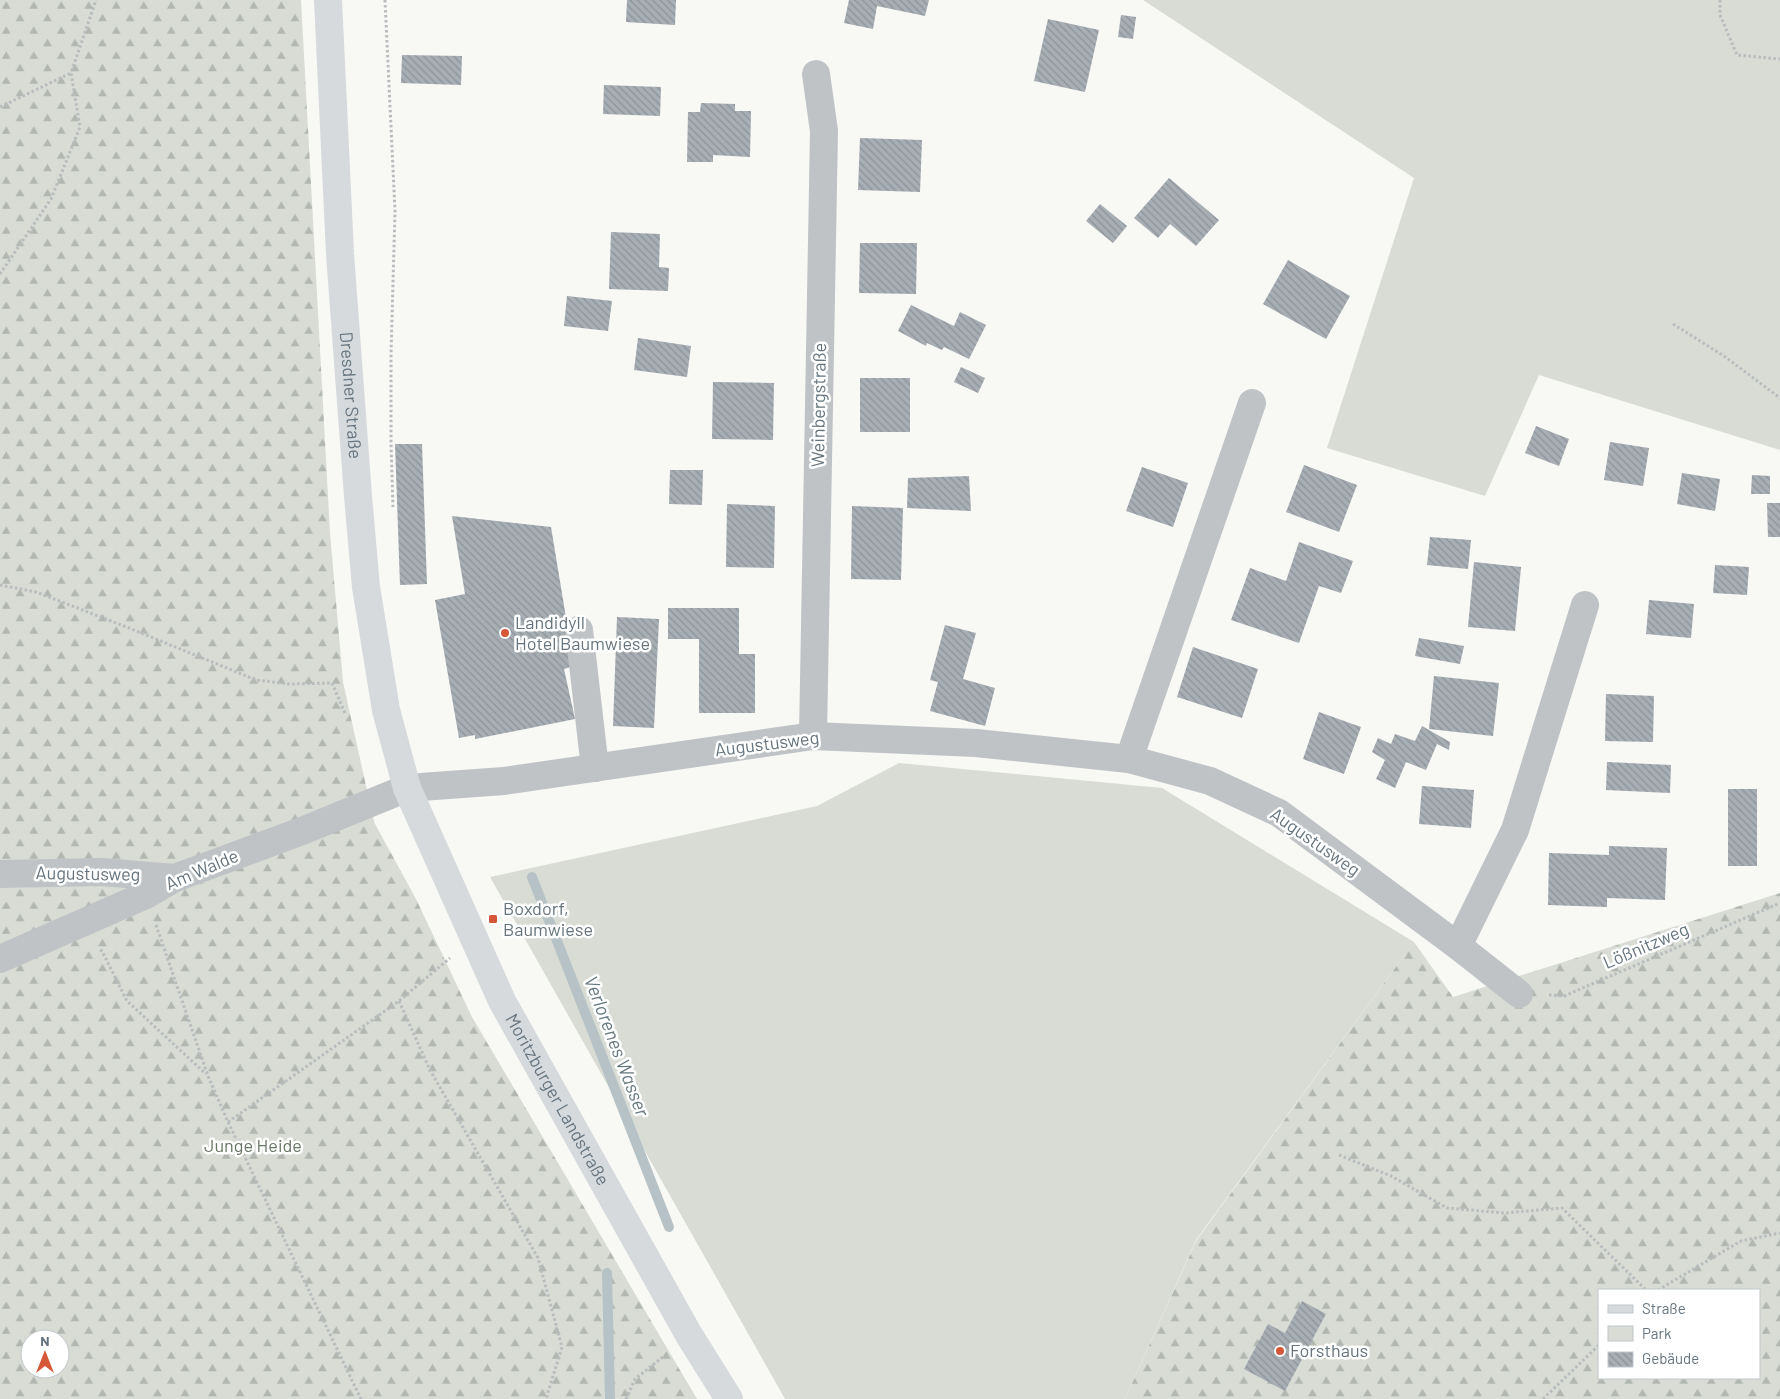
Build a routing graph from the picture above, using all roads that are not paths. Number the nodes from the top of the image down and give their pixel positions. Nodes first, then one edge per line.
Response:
1 (328, 0) edge
2 (816, 74) dead end
3 (1252, 403) dead end
4 (1585, 605) dead end
5 (579, 630) dead end
6 (813, 736) junction
7 (1129, 759) junction
8 (595, 768) junction
9 (407, 788) junction
10 (0, 874) edge
11 (175, 878) junction
12 (1458, 946) junction
13 (0, 959) edge
14 (1519, 994) road end
15 (729, 1399) edge

1 - 9 main road, Dresdner Straße
2 - 6 street, Weinbergstraße
3 - 7 street
4 - 12 street
5 - 8 street
6 - 7 street, Augustusweg
6 - 8 street, Augustusweg
7 - 12 street, Augustusweg
8 - 9 street, Augustusweg
9 - 11 street, Am Walde
9 - 15 main road, Moritzburger Landstraße
10 - 11 street, Augustusweg
11 - 13 street, Am Walde
12 - 14 street, Augustusweg

